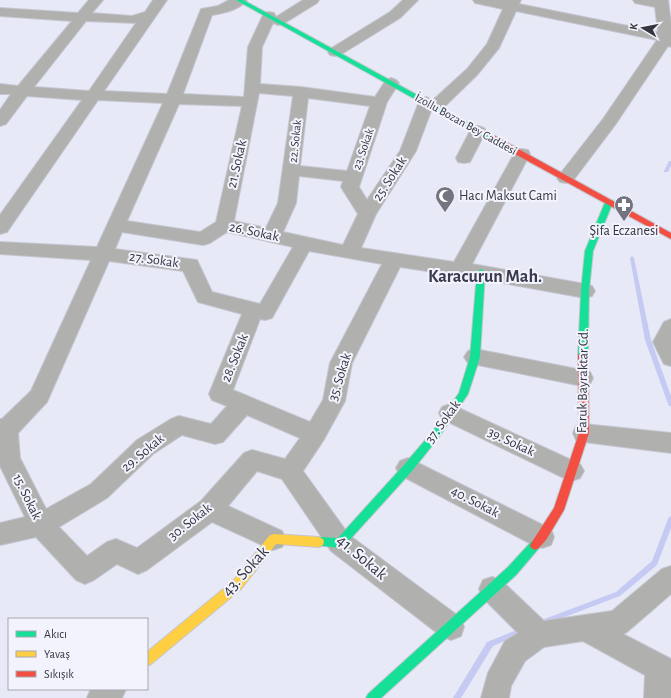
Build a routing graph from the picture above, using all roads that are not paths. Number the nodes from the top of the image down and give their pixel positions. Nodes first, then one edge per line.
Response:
1 (96, 0) edge
2 (160, 0) edge
3 (239, 0) edge
4 (247, 0) edge
5 (264, 0) edge
6 (312, 0) edge
7 (411, 0) edge
8 (480, 0) edge
9 (640, 0) edge
10 (661, 2) edge
11 (513, 3) edge
12 (0, 12) edge
13 (149, 15) junction
14 (270, 16) junction
15 (83, 18) junction
16 (668, 40) edge
17 (334, 52) junction
18 (392, 83) junction
19 (0, 89) edge
20 (22, 91) junction
21 (300, 92) junction
22 (92, 95) junction
23 (251, 95) junction
24 (173, 99) junction
25 (379, 102) junction
26 (430, 105) junction
27 (0, 121) edge
28 (478, 131) junction
29 (522, 154) junction
30 (464, 158) dead end
31 (292, 170) junction
32 (354, 177) junction
33 (566, 178) junction
34 (609, 202) junction
35 (367, 214) junction
36 (117, 225) junction
37 (224, 225) junction
38 (0, 228) edge
39 (272, 235) junction
40 (671, 236) edge
41 (203, 239) junction
42 (304, 244) junction
43 (0, 248) edge
44 (350, 253) junction
45 (104, 254) junction
46 (394, 259) junction
47 (190, 265) junction
48 (460, 268) junction
49 (481, 272) junction
50 (585, 291) junction
51 (254, 310) junction
52 (671, 328) edge
53 (475, 357) junction
54 (671, 358) edge
55 (582, 378) junction
56 (243, 404) junction
57 (450, 413) junction
58 (3, 429) edge
59 (584, 433) junction
60 (315, 434) junction
61 (670, 443) edge
62 (4, 459) edge
63 (408, 468) junction
64 (290, 470) junction
65 (572, 471) junction
66 (210, 509) junction
67 (40, 525) junction
68 (0, 534) edge
69 (542, 537) junction
70 (273, 539) junction
71 (340, 543) junction
72 (86, 572) joint
73 (671, 578) edge
74 (492, 589) junction
75 (451, 627) junction
76 (585, 628) junction
77 (535, 632) junction
78 (148, 659) edge
79 (665, 671) edge
80 (111, 690) edge
81 (101, 698) edge
82 (372, 698) edge
83 (495, 698) edge
84 (658, 698) edge

1 - 15 street
2 - 13 street
3 - 14 street, İzollu Bozan Bey Caddesi
3 - 24 street
4 - 14 street, İzollu Bozan Bey Caddesi
5 - 14 street
6 - 14 street
7 - 17 street
8 - 11 street
9 - 10 street
10 - 16 street
11 - 16 street
11 - 26 street
12 - 15 street
13 - 15 street
13 - 22 street
14 - 17 street, İzollu Bozan Bey Caddesi
14 - 23 street, 21. Sokak
15 - 20 street
16 - 33 street
17 - 18 street, İzollu Bozan Bey Caddesi
18 - 25 street, 23. Sokak
18 - 26 street, İzollu Bozan Bey Caddesi
19 - 20 street
20 - 22 street
20 - 27 street
21 - 23 street
21 - 25 street
21 - 31 street, 22. Sokak
22 - 24 street
22 - 38 street
23 - 24 street
23 - 37 street, 21. Sokak
24 - 36 street
25 - 32 street, 23. Sokak
26 - 28 street, İzollu Bozan Bey Caddesi
26 - 35 street, 25. Sokak
28 - 29 street, İzollu Bozan Bey Caddesi
28 - 30 street
29 - 33 street, İzollu Bozan Bey Caddesi
29 - 48 street
31 - 32 street
31 - 39 street, 22. Sokak
32 - 35 street, 23. Sokak
33 - 34 street, İzollu Bozan Bey Caddesi
34 - 40 street, İzollu Bozan Bey Caddesi
34 - 50 street, Faruk Bayraktar Cd.
35 - 44 street, 25. Sokak
36 - 41 street
36 - 45 street
37 - 39 street, 26. Sokak
37 - 41 street, 26. Sokak
39 - 42 street, 26. Sokak
41 - 47 street
42 - 44 street, 26. Sokak
42 - 51 street
43 - 45 street, 27. Sokak
44 - 46 street, 26. Sokak
45 - 47 street, 27. Sokak
45 - 58 street
46 - 48 street, 26. Sokak
46 - 60 street, 35. Sokak
47 - 51 street, 27. Sokak
48 - 49 street, 26. Sokak
49 - 50 street, 26. Sokak
49 - 53 street, 37. Sokak
50 - 55 street, Faruk Bayraktar Cd.
51 - 56 street, 28. Sokak
52 - 54 street
53 - 55 street
53 - 57 street, 37. Sokak
55 - 59 street, Faruk Bayraktar Cd.
56 - 60 street, 28. Sokak
56 - 67 street, 29. Sokak
57 - 63 street, 37. Sokak
57 - 65 street, 39. Sokak
58 - 62 street, 15. Sokak
59 - 61 street
59 - 65 street, Faruk Bayraktar Cd.
60 - 64 street, 35. Sokak
62 - 67 street, 15. Sokak
63 - 69 street, 40. Sokak
63 - 71 street, 37. Sokak
64 - 66 street, 30. Sokak
64 - 71 street, 41. Sokak
65 - 69 street, Faruk Bayraktar Cd.
66 - 70 street
66 - 72 street, 30. Sokak
67 - 68 street
67 - 72 street, 15. Sokak
69 - 74 street, Faruk Bayraktar Cd.
70 - 71 street, 43. Sokak
70 - 78 street, 43. Sokak
71 - 75 street, 41. Sokak
73 - 76 street
74 - 75 street, Faruk Bayraktar Cd.
74 - 77 street
75 - 82 street, Faruk Bayraktar Cd.
76 - 77 street
76 - 79 street
77 - 83 street
79 - 84 street
80 - 81 street

